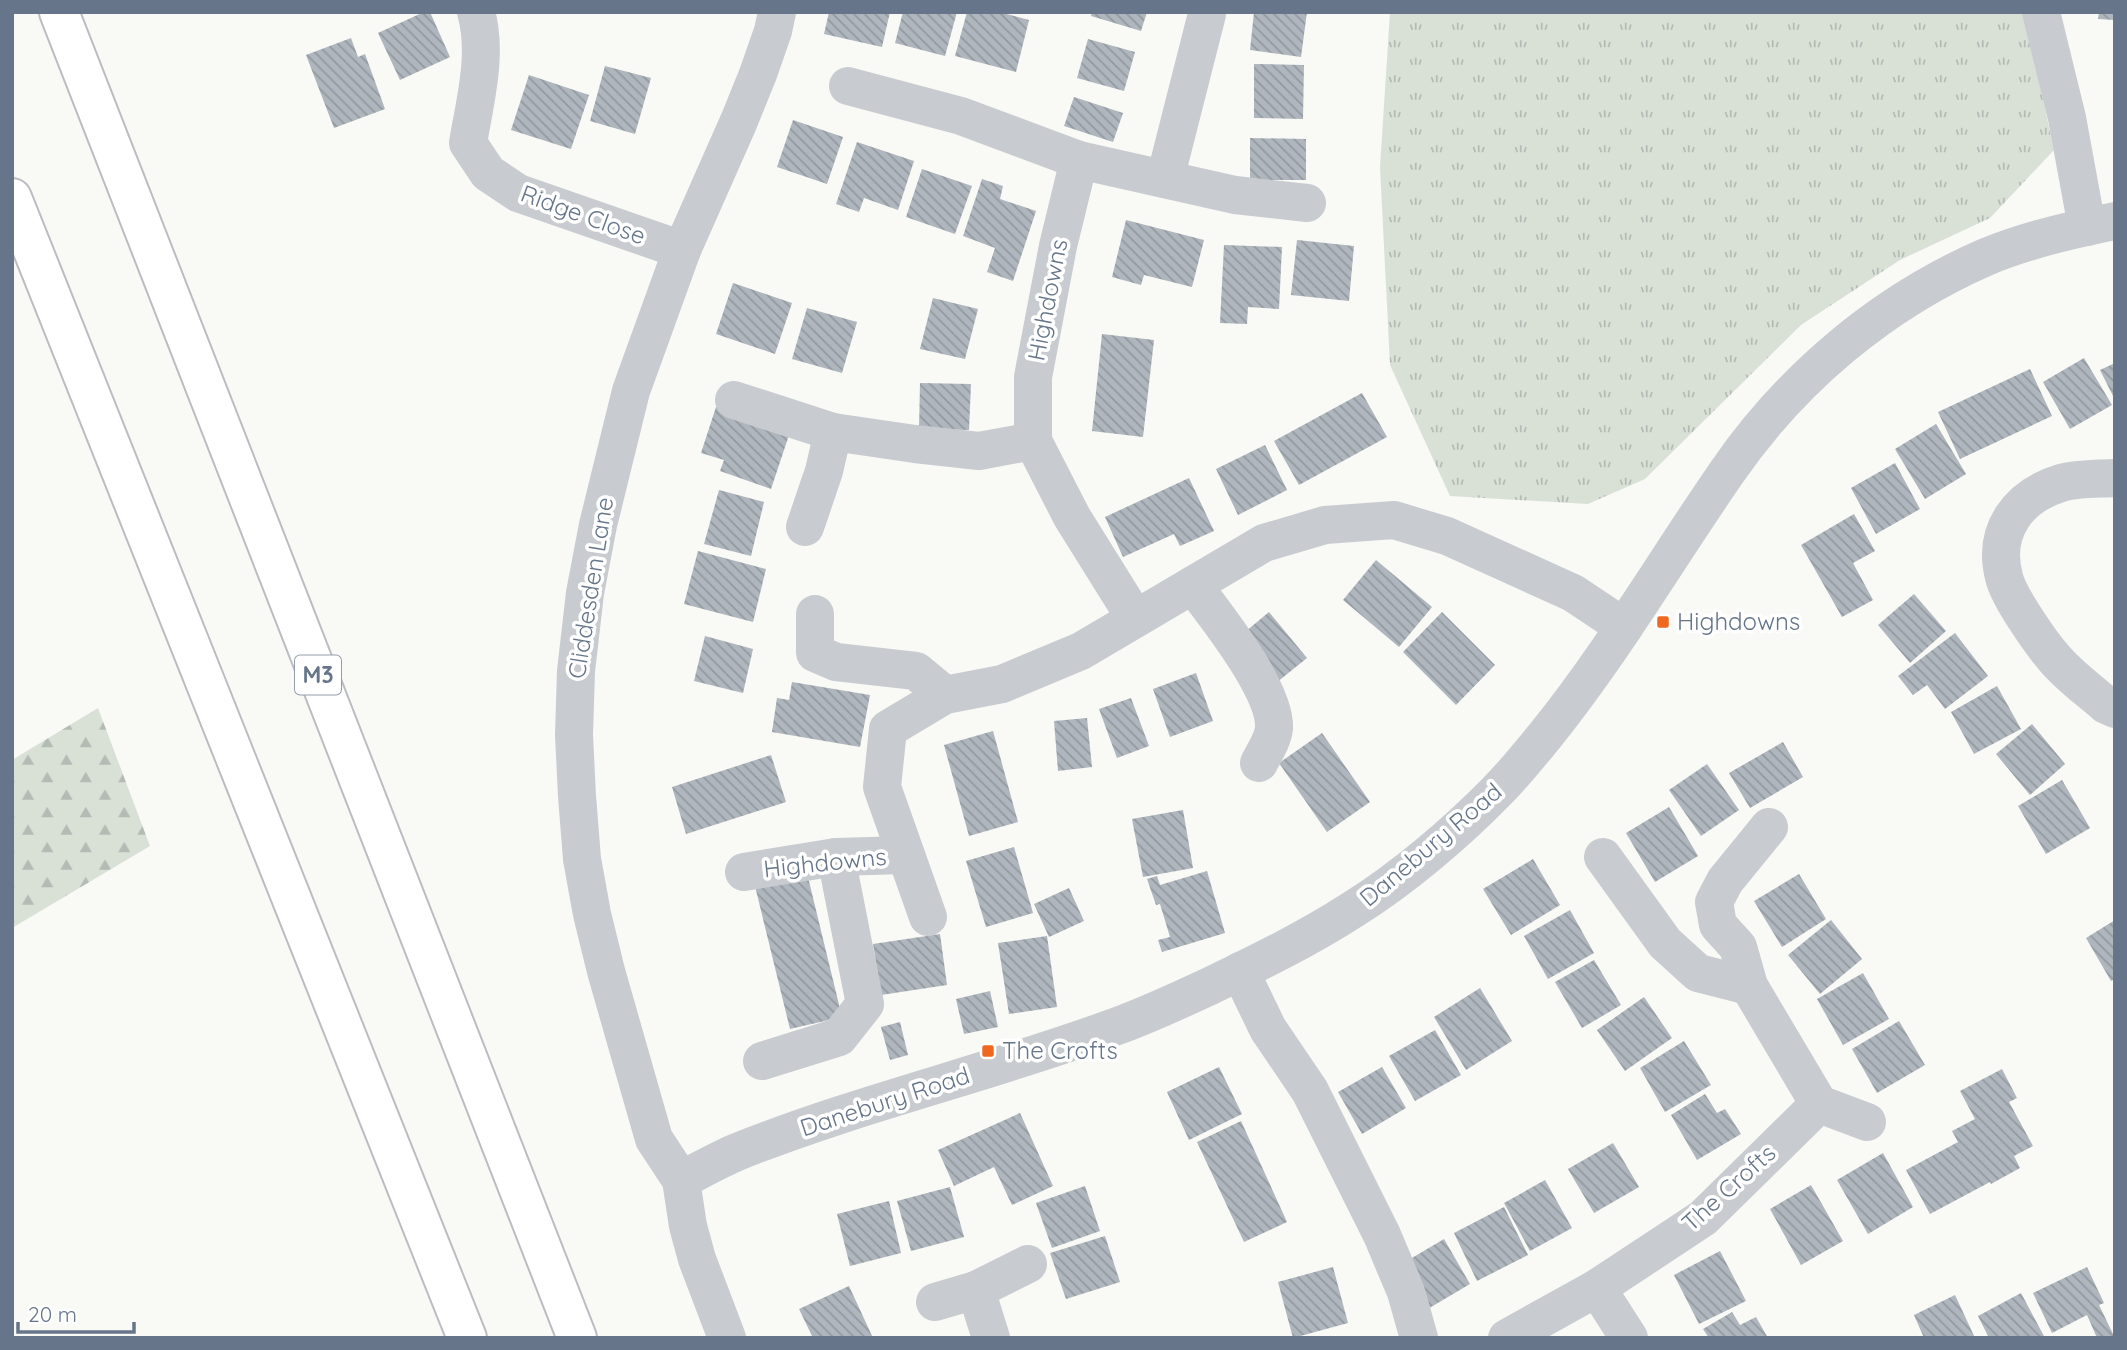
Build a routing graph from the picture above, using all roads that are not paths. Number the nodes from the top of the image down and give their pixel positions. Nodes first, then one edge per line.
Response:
1 (59, 12) edge
2 (476, 12) edge
3 (777, 12) edge
4 (2041, 12) edge
5 (1207, 14) dead end
6 (848, 86) dead end
7 (1079, 160) junction
8 (1164, 179) junction
9 (12, 198) edge
10 (1307, 203) dead end
11 (2101, 224) edge
12 (682, 250) junction
13 (734, 400) dead end
14 (833, 432) junction
15 (1033, 441) junction
16 (2115, 478) edge
17 (805, 527) dead end
18 (1193, 585) junction
19 (815, 614) dead end
20 (1135, 618) junction
21 (1625, 627) junction
22 (945, 695) junction
23 (2115, 709) edge
24 (1259, 763) dead end
25 (1769, 827) dead end
26 (905, 855) junction
27 (836, 857) junction
28 (1603, 857) dead end
29 (744, 872) dead end
30 (928, 917) dead end
31 (1240, 971) junction
32 (1749, 986) junction
33 (762, 1061) dead end
34 (1819, 1104) junction
35 (1867, 1122) dead end
36 (681, 1180) junction
37 (1028, 1264) dead end
38 (1597, 1287) junction
39 (976, 1290) junction
40 (935, 1302) dead end
41 (467, 1338) edge
42 (578, 1338) edge
43 (727, 1338) edge
44 (991, 1338) edge
45 (1419, 1338) edge
46 (1507, 1338) edge
47 (1629, 1338) edge

1 - 42 highway, M3
2 - 12 street, Ridge Close
3 - 12 street, Cliddesden Lane
4 - 11 street
5 - 8 street
6 - 7 street
7 - 8 street
7 - 15 street, Highdowns
8 - 10 street
9 - 41 highway
11 - 21 street, Danebury Road
12 - 36 street, Cliddesden Lane
13 - 14 street
14 - 15 street
14 - 17 street
15 - 20 street, Highdowns
16 - 23 street
18 - 20 street, Highdowns
18 - 21 street, Highdowns
18 - 24 street
19 - 22 street
20 - 22 street, Highdowns
21 - 31 street, Danebury Road
22 - 26 street, Highdowns
25 - 32 street
26 - 27 street, Highdowns
26 - 30 street, Highdowns
27 - 29 street, Highdowns
27 - 33 street
28 - 32 street
31 - 36 street, Danebury Road
31 - 45 street
32 - 34 street
34 - 35 street
34 - 38 street, The Crofts
36 - 43 street, Cliddesden Lane
37 - 39 street
38 - 46 street, The Crofts
38 - 47 street
39 - 40 street
39 - 44 street

